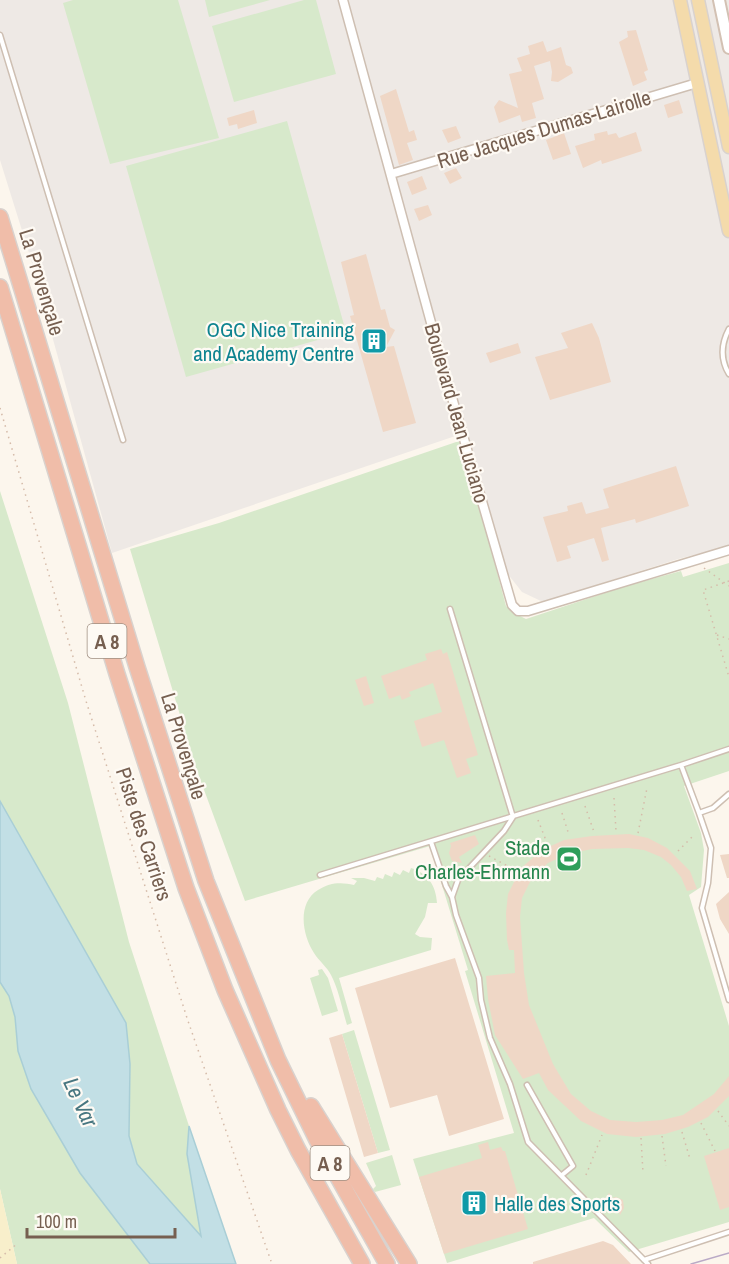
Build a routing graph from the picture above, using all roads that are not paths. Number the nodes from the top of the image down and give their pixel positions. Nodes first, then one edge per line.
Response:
1 (343, 0) edge
2 (680, 0) edge
3 (698, 0) edge
4 (719, 0) edge
5 (726, 19) edge
6 (0, 35) edge
7 (729, 48) edge
8 (697, 83) junction
9 (729, 147) edge
10 (391, 174) junction
11 (0, 217) edge
12 (729, 231) edge
13 (0, 287) edge
14 (729, 328) edge
15 (729, 374) edge
16 (123, 440) dead end
17 (729, 550) edge
18 (450, 609) dead end
19 (729, 749) edge
20 (681, 765) junction
21 (729, 794) edge
22 (699, 813) junction
23 (513, 817) junction
24 (431, 842) junction
25 (320, 876) dead end
26 (452, 897) junction
27 (729, 1000) edge
28 (278, 1060) junction
29 (527, 1085) dead end
30 (562, 1175) junction
31 (339, 1225) junction
32 (729, 1232) edge
33 (646, 1262) edge
34 (352, 1264) edge
35 (362, 1264) edge
36 (387, 1264) edge
37 (409, 1264) edge

1 - 10 street, Boulevard Jean Luciano
2 - 8 main road
3 - 9 main road
4 - 5 street
5 - 7 street
6 - 16 lane
8 - 10 street, Rue Jacques Dumas-Lairolle
8 - 12 main road
10 - 17 street, Boulevard Jean Luciano
11 - 28 highway, La Provençale / A 8
13 - 31 highway, La Provençale / A 8
14 - 15 lane
18 - 23 lane
19 - 20 lane
20 - 22 lane
20 - 23 lane
21 - 22 lane
22 - 27 lane
23 - 24 lane
23 - 26 lane
24 - 25 lane
24 - 26 lane
26 - 30 lane
28 - 36 highway, La Provençale / A 8
28 - 37 highway
29 - 30 lane
30 - 33 lane
31 - 34 highway
31 - 35 highway, La Provençale / A 8
32 - 33 lane

